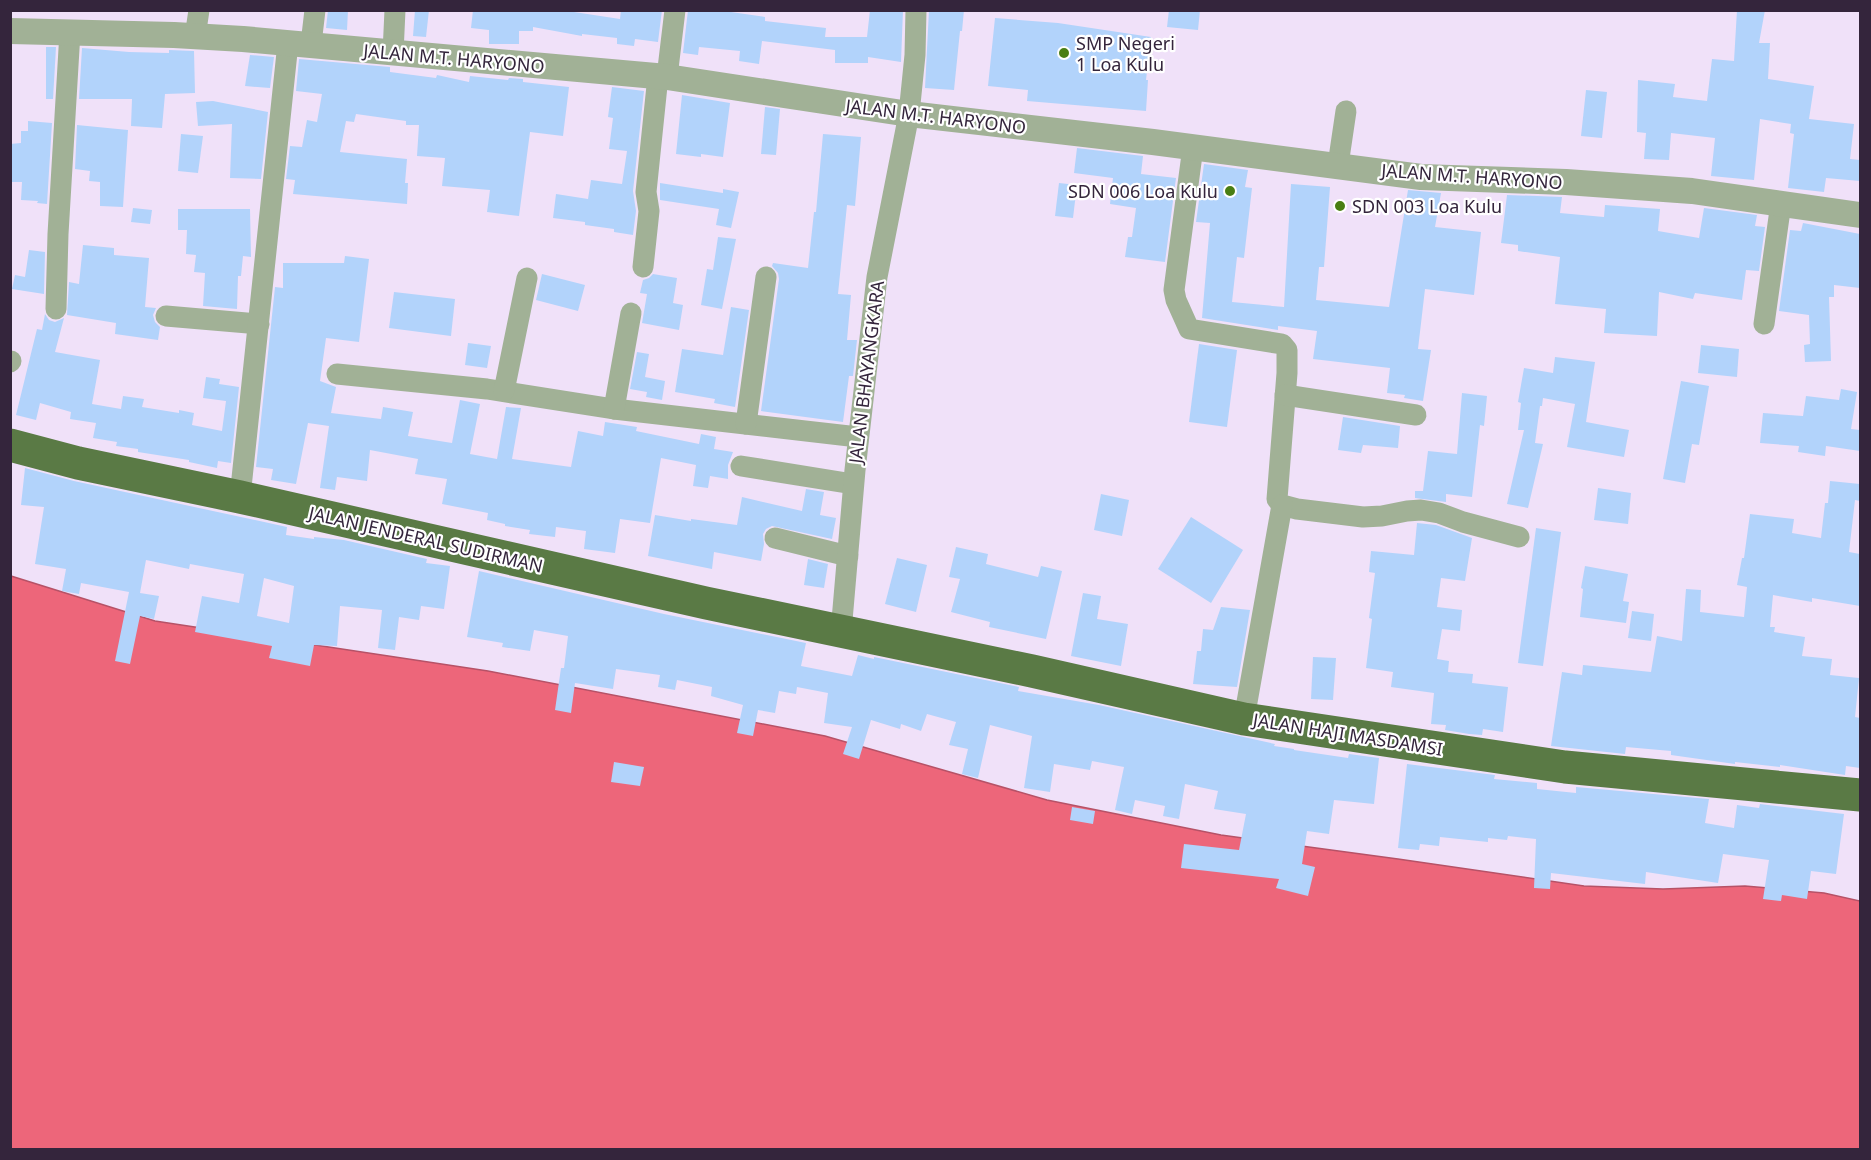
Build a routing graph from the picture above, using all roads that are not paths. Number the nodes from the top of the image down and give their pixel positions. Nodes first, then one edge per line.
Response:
1 (199, 10) edge
2 (315, 10) edge
3 (395, 10) edge
4 (675, 10) edge
5 (916, 10) edge
6 (10, 31) edge
7 (70, 32) junction
8 (195, 37) junction
9 (300, 44) junction
10 (393, 53) junction
11 (662, 77) junction
12 (1346, 111) dead end
13 (909, 114) junction
14 (1193, 147) junction
15 (1338, 165) junction
16 (1781, 203) junction
17 (1860, 215) edge
18 (643, 267) dead end
19 (766, 277) dead end
20 (527, 278) dead end
21 (56, 309) dead end
22 (631, 313) dead end
23 (166, 316) dead end
24 (259, 324) junction
25 (1764, 324) dead end
26 (337, 374) dead end
27 (504, 392) junction
28 (1285, 395) junction
29 (614, 409) junction
30 (1416, 415) dead end
31 (746, 424) junction
32 (858, 437) junction
33 (10, 445) edge
34 (741, 466) dead end
35 (853, 484) junction
36 (240, 497) junction
37 (1282, 505) junction
38 (1519, 537) dead end
39 (775, 538) dead end
40 (848, 556) junction
41 (841, 632) junction
42 (1245, 719) junction
43 (1860, 795) edge

1 - 8 street
2 - 9 street
3 - 10 street
4 - 11 street
5 - 13 street, JALAN BHAYANGKARA
6 - 7 street, JALAN M.T. HARYONO
7 - 8 street, JALAN M.T. HARYONO
7 - 21 street
8 - 9 street, JALAN M.T. HARYONO
9 - 10 street, JALAN M.T. HARYONO
9 - 24 street
10 - 11 street, JALAN M.T. HARYONO
11 - 13 street, JALAN M.T. HARYONO
11 - 18 street
12 - 15 street
13 - 14 street, JALAN M.T. HARYONO
13 - 32 street, JALAN BHAYANGKARA
14 - 15 street, JALAN M.T. HARYONO
14 - 28 street
15 - 16 street, JALAN M.T. HARYONO
16 - 17 street, JALAN M.T. HARYONO
16 - 25 street
19 - 31 street
20 - 27 street
22 - 29 street
23 - 24 street
24 - 36 street
26 - 27 street
27 - 29 street
28 - 30 street
28 - 37 street
29 - 31 street
31 - 32 street
32 - 35 street, JALAN BHAYANGKARA
33 - 36 highway, JALAN JENDERAL SUDIRMAN
34 - 35 street
35 - 40 street, JALAN BHAYANGKARA
36 - 41 highway, JALAN JENDERAL SUDIRMAN
37 - 38 street
37 - 42 street
39 - 40 street
40 - 41 street, JALAN BHAYANGKARA
41 - 42 highway, JALAN HAJI MASDAMSI
42 - 43 highway, JALAN HAJI MASDAMSI

